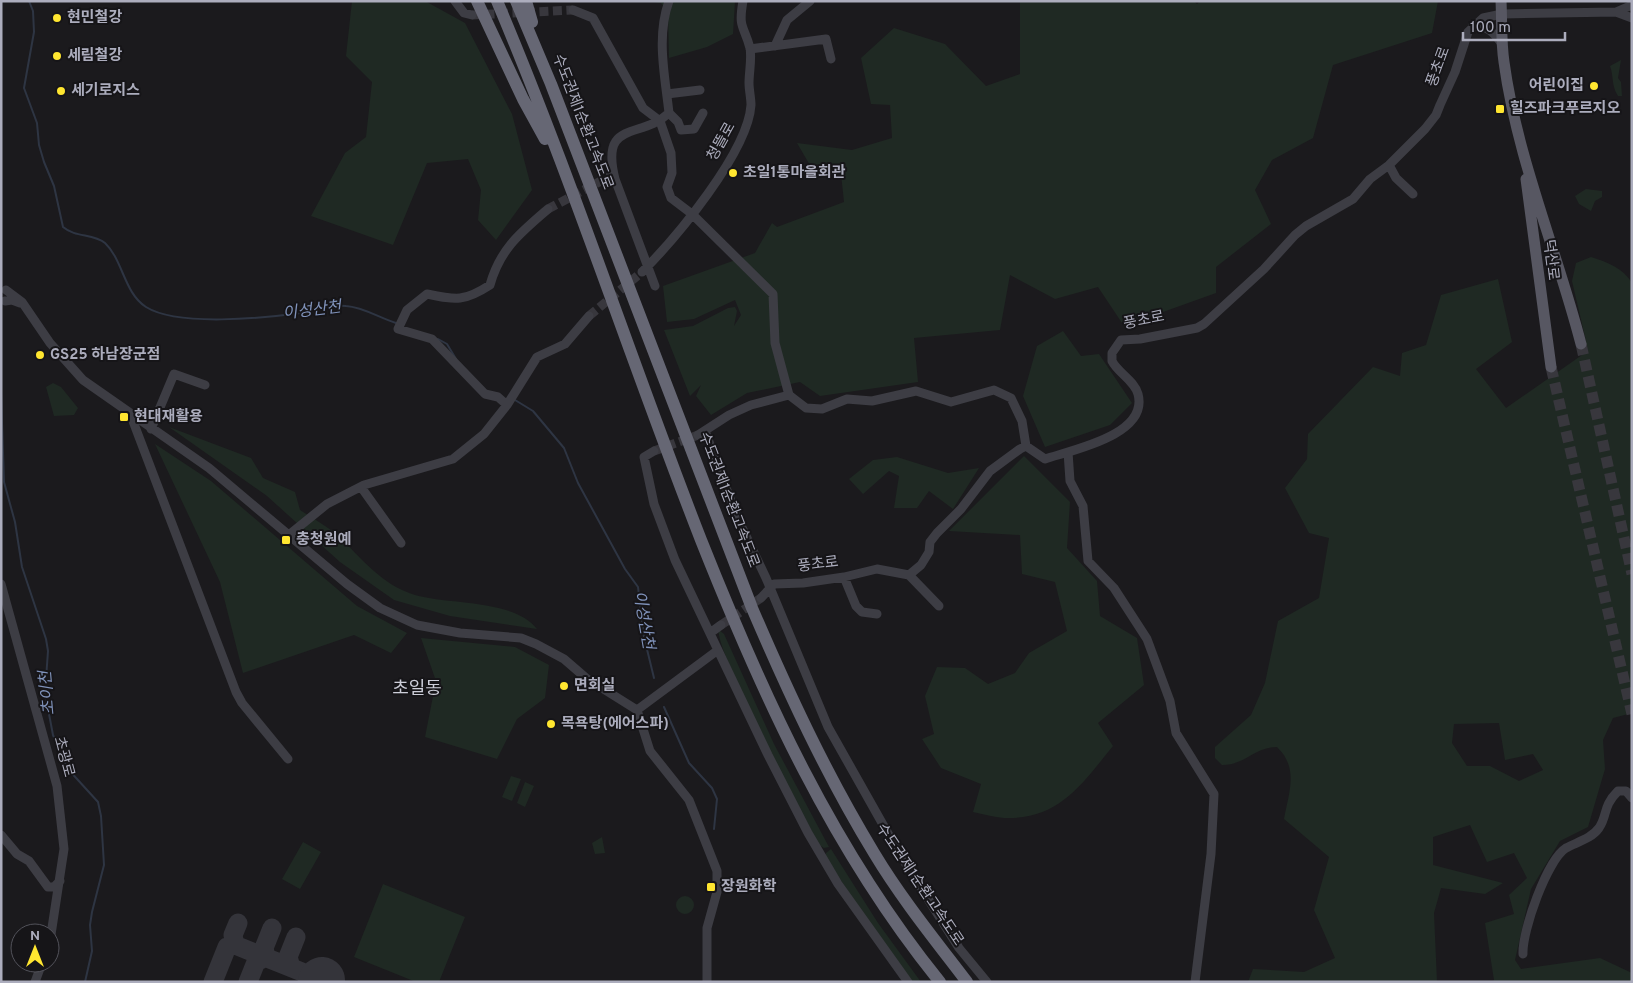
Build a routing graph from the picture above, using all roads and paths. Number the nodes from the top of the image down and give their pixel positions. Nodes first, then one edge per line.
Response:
1 (455, 1) edge
2 (477, 1) edge
3 (498, 1) edge
4 (516, 1) edge
5 (526, 1) edge
6 (669, 1) edge
7 (743, 1) edge
8 (810, 1) edge
9 (1501, 1) edge
10 (1632, 5) edge
11 (573, 10) tunnel mouth
12 (1616, 12) junction
13 (1502, 14) junction
14 (472, 15) tunnel mouth
15 (1632, 18) edge
16 (1473, 25) junction
17 (1502, 44) junction
18 (775, 46) junction
19 (750, 49) junction
20 (831, 59) dead end
21 (551, 84) junction
22 (700, 90) dead end
23 (667, 94) junction
24 (669, 113) junction
25 (703, 113) dead end
26 (660, 121) junction
27 (1524, 157) junction
28 (1390, 165) junction
29 (568, 181) junction
30 (1412, 194) dead end
31 (548, 209) tunnel mouth
32 (692, 214) junction
33 (646, 268) junction
34 (655, 286) dead end
35 (3, 288) edge
36 (3, 302) edge
37 (26, 308) junction
38 (589, 316) tunnel mouth
39 (1581, 344) tunnel mouth
40 (1551, 367) tunnel mouth
41 (205, 385) dead end
42 (789, 394) junction
43 (507, 405) junction
44 (131, 416) junction
45 (151, 429) junction
46 (1026, 446) junction
47 (654, 451) dead end
48 (1068, 452) junction
49 (361, 487) junction
50 (290, 534) junction
51 (401, 543) dead end
52 (909, 575) junction
53 (844, 578) junction
54 (1, 584) edge
55 (770, 588) junction
56 (761, 598) tunnel mouth
57 (939, 606) dead end
58 (877, 614) dead end
59 (721, 625) tunnel mouth
60 (710, 633) junction
61 (718, 650) junction
62 (637, 710) junction
63 (288, 759) dead end
64 (1632, 798) edge
65 (1, 835) edge
66 (60, 881) junction
67 (53, 923) edge
68 (1523, 954) dead end
69 (705, 980) edge
70 (908, 982) edge
71 (940, 982) edge
72 (967, 982) edge
73 (987, 982) edge
74 (1195, 982) edge

1 - 14 street
2 - 29 highway
3 - 29 highway
4 - 21 highway, 수도권제1순환고속도로
5 - 21 highway
6 - 23 street
7 - 19 street, 청뜰로
8 - 18 street
9 - 13 main road
10 - 12 street
10 - 15 street
11 - 26 street
12 - 13 street
12 - 15 street
13 - 16 street
13 - 17 main road, 덕산로
16 - 17 street
16 - 28 street, 풍초로
17 - 27 main road, 덕산로
18 - 19 street
18 - 20 street
19 - 32 street, 청뜰로
21 - 72 highway, 수도권제1순환고속도로
22 - 23 street
23 - 24 street
24 - 25 street
24 - 26 street
26 - 32 street
26 - 33 street
27 - 39 main road, 덕산로
27 - 40 main road, 덕산로
28 - 30 street
28 - 48 street, 풍초로
29 - 71 highway
31 - 43 street
32 - 33 street, 청뜰로
32 - 42 street
33 - 34 street
35 - 36 street
35 - 37 street
36 - 37 street
37 - 44 street
38 - 43 street
41 - 45 street
42 - 46 street
42 - 55 street
43 - 49 street
44 - 45 street
44 - 63 street
45 - 50 street
46 - 48 street, 풍초로
46 - 52 street
47 - 60 street
48 - 74 street
49 - 50 street
49 - 51 street
50 - 62 street
52 - 53 street, 풍초로
52 - 57 street
53 - 55 street, 풍초로
53 - 58 street
54 - 66 street, 초광로
55 - 56 street
55 - 73 street
59 - 60 street
60 - 61 street
61 - 62 street
61 - 70 street
62 - 69 street
64 - 68 street
65 - 66 street
66 - 67 street, 초광로

